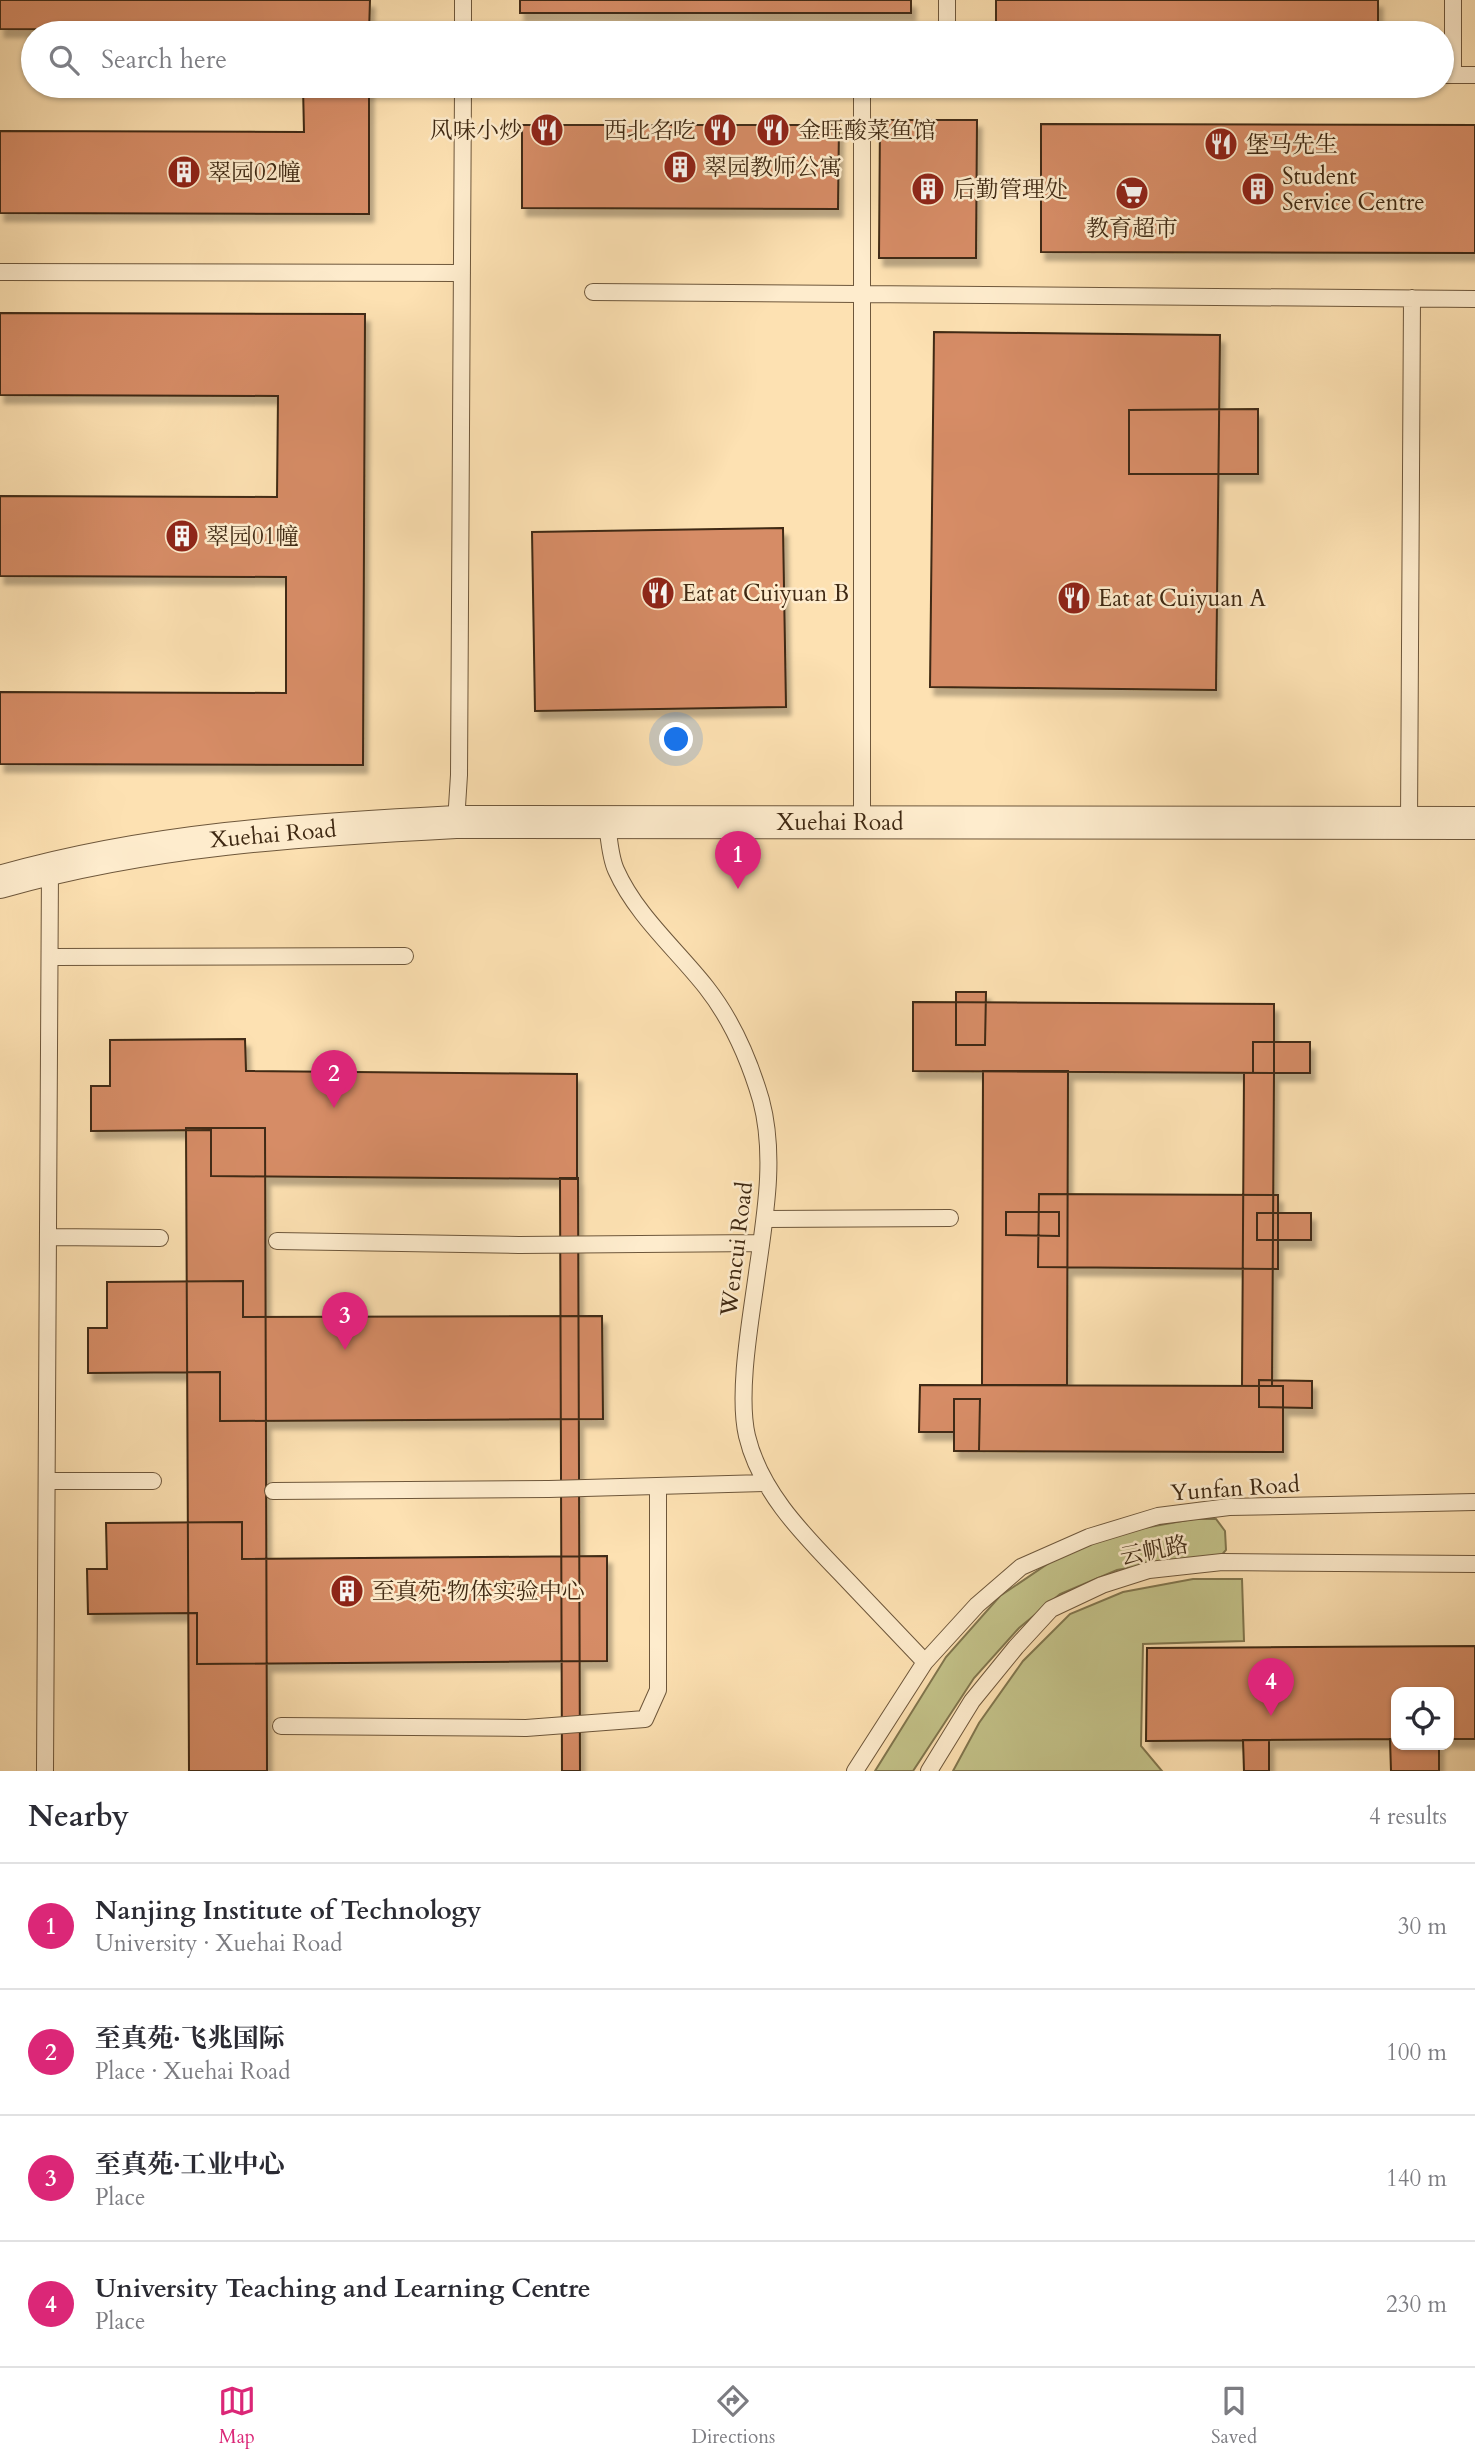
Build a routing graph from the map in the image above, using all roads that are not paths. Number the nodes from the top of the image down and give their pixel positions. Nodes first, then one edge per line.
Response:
1 (463, 0) edge
2 (947, 0) edge
3 (1453, 0) edge
4 (463, 21) edge
5 (947, 21) edge
6 (1451, 21) edge
7 (1454, 75) edge
8 (1475, 75) edge
9 (463, 98) edge
10 (862, 98) edge
11 (0, 272) edge
12 (462, 273) junction
13 (593, 292) dead end
14 (862, 293) junction
15 (1412, 298) junction
16 (1475, 299) edge
17 (456, 822) junction
18 (862, 822) junction
19 (1409, 822) junction
20 (607, 823) junction
21 (1475, 823) edge
22 (50, 868) junction
23 (0, 882) edge
24 (405, 956) dead end
25 (50, 957) junction
26 (950, 1218) dead end
27 (765, 1219) junction
28 (48, 1237) junction
29 (160, 1238) dead end
30 (277, 1241) dead end
31 (761, 1244) junction
32 (47, 1481) junction
33 (153, 1481) dead end
34 (765, 1483) junction
35 (659, 1487) junction
36 (273, 1492) dead end
37 (1475, 1502) edge
38 (1475, 1564) edge
39 (925, 1662) junction
40 (281, 1726) dead end
41 (45, 1771) edge
42 (855, 1771) edge
43 (929, 1771) edge

1 - 4 lane
2 - 5 lane
3 - 6 lane
7 - 8 lane
9 - 12 lane
10 - 14 lane
11 - 12 lane
12 - 17 lane
13 - 14 lane
14 - 15 lane
14 - 18 lane
15 - 16 lane
15 - 19 lane
17 - 20 street, Xuehai Road
17 - 22 street, Xuehai Road
18 - 19 street, Xuehai Road
18 - 20 street, Xuehai Road
19 - 21 street, Xuehai Road
20 - 27 lane, Wencui Road
22 - 23 street, Xuehai Road
22 - 25 lane
24 - 25 lane
25 - 28 lane
26 - 27 lane
27 - 31 lane, Wencui Road
28 - 29 lane
28 - 32 lane
30 - 31 lane
31 - 34 lane, Wencui Road
32 - 33 lane
32 - 41 lane
34 - 35 lane
34 - 39 lane, Wencui Road
35 - 36 lane
35 - 40 lane
37 - 39 lane, Yunfan Road
38 - 43 lane, 云帆路
39 - 42 lane, Yunfan Road

